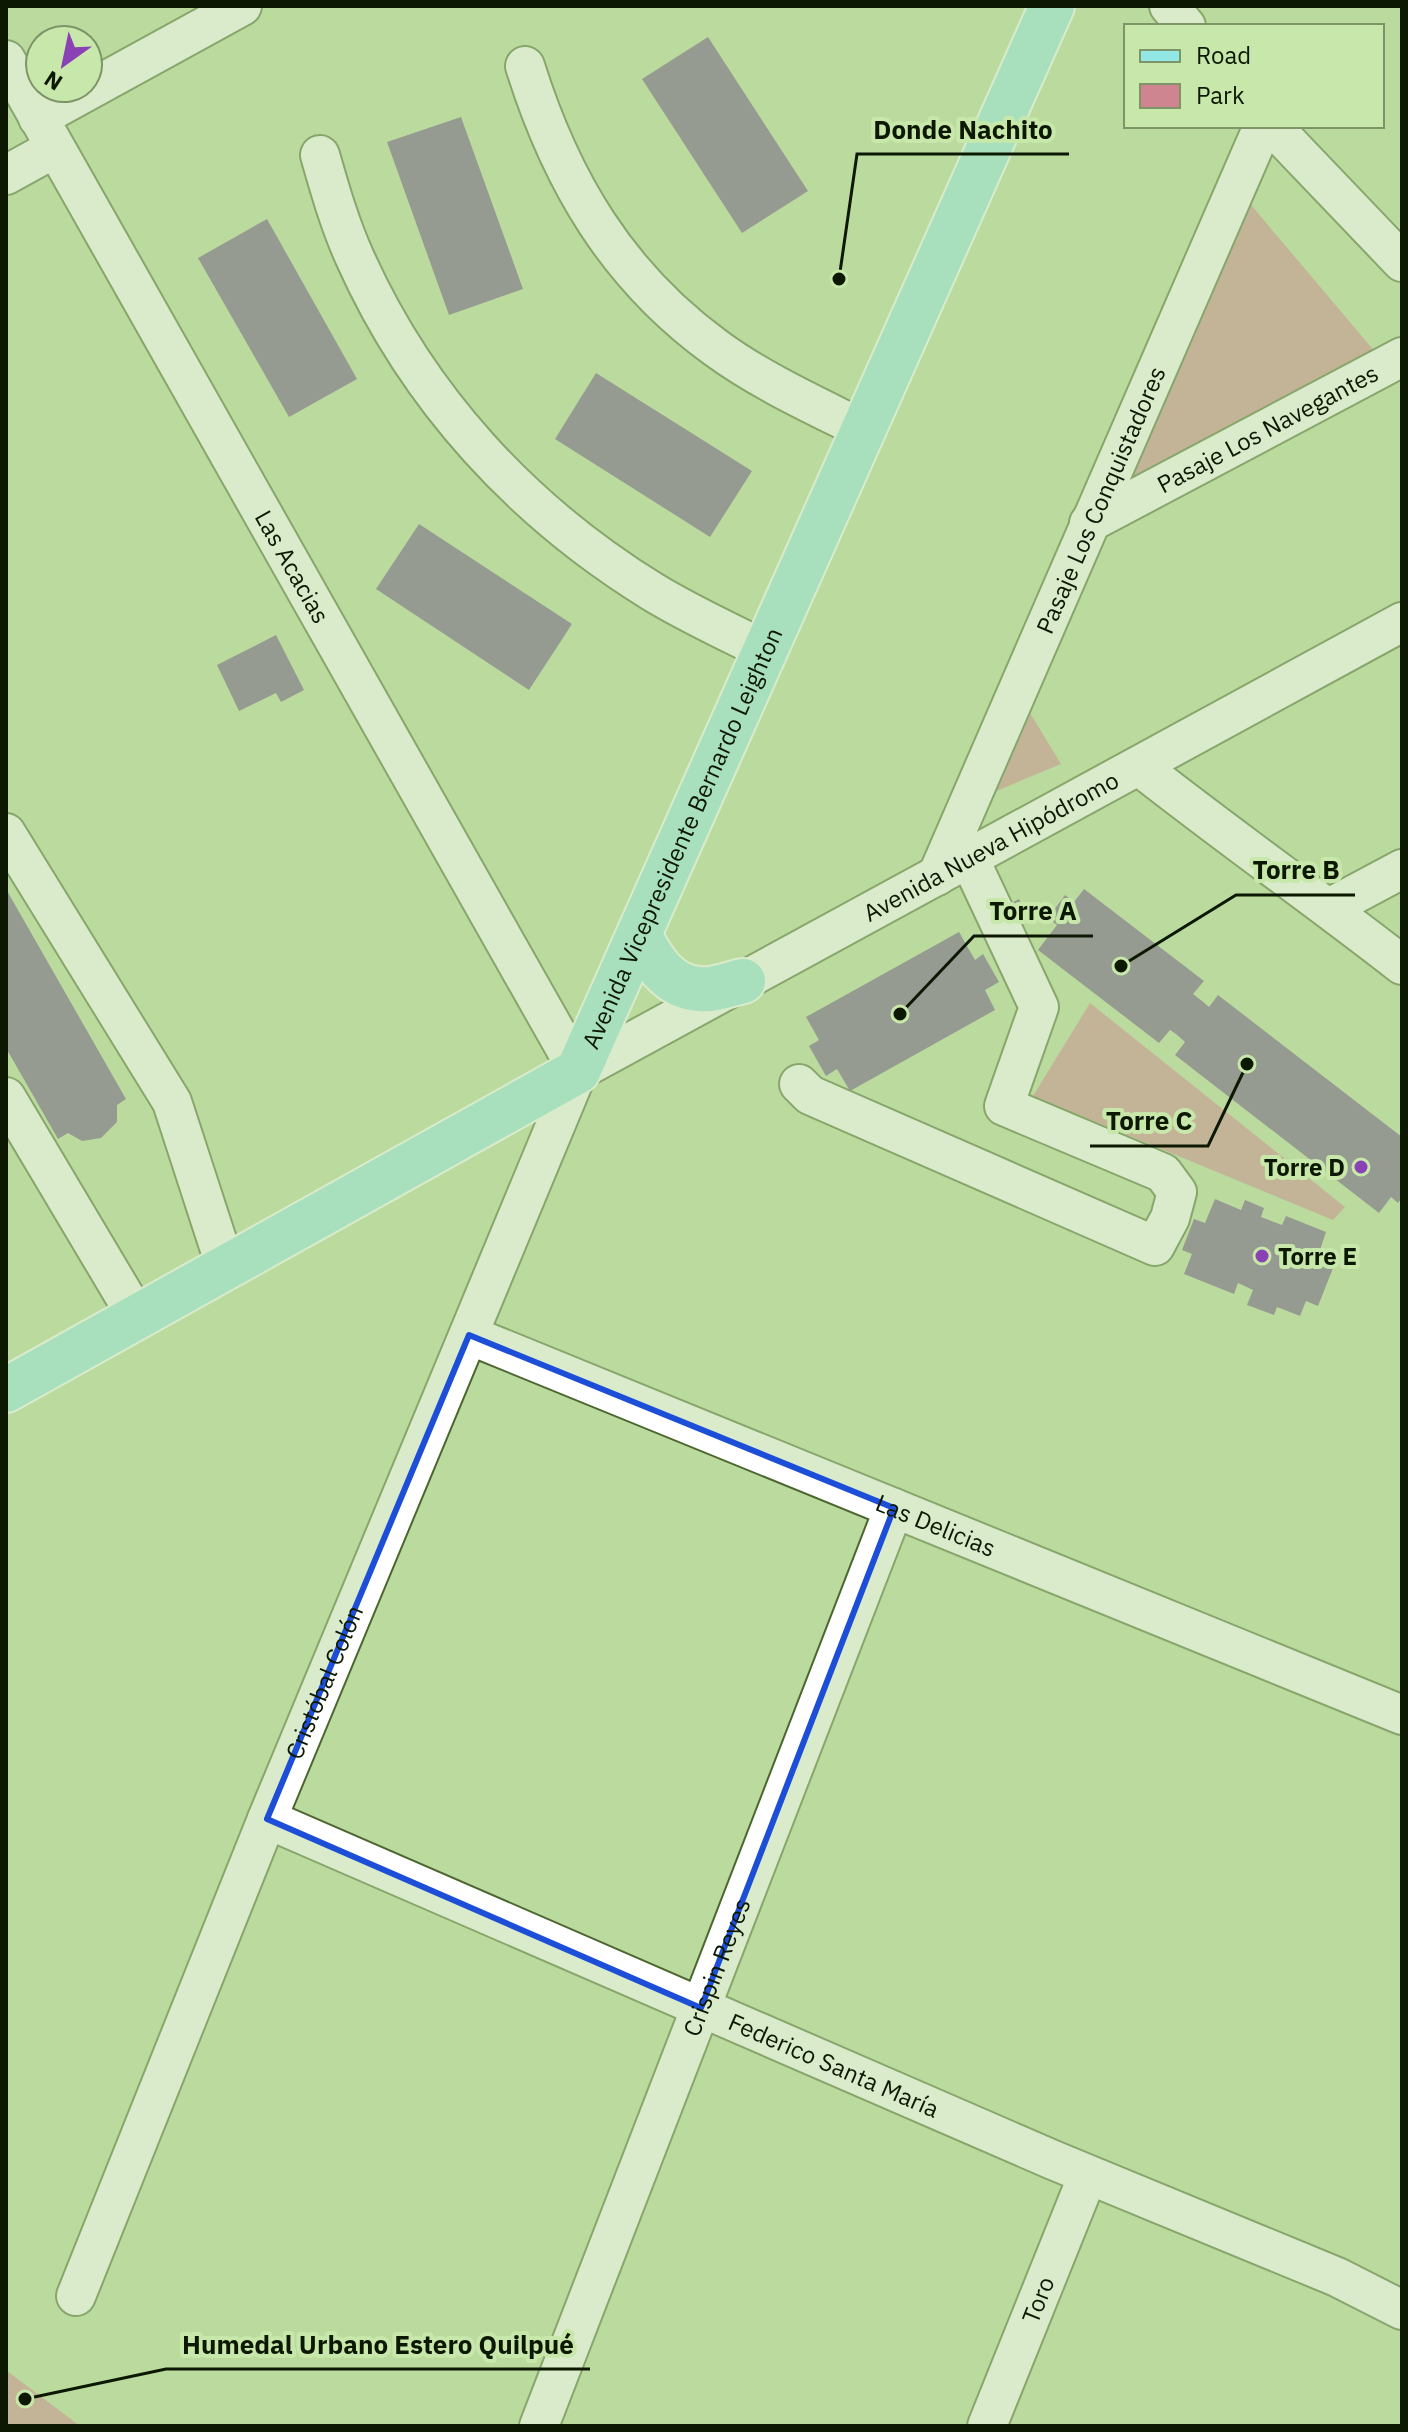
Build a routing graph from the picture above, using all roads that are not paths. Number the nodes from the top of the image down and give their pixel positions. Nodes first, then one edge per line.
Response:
1 (242, 6) edge
2 (1052, 6) edge
3 (1169, 6) edge
4 (1184, 24) edge
5 (6, 60) edge
6 (525, 66) dead end
7 (1262, 128) edge
8 (1274, 128) edge
9 (47, 133) junction
10 (320, 155) dead end
11 (6, 175) edge
12 (1402, 262) edge
13 (1402, 357) edge
14 (864, 430) junction
15 (1089, 523) junction
16 (1402, 622) edge
17 (766, 651) junction
18 (1139, 766) junction
19 (6, 833) edge
20 (953, 867) junction
21 (1402, 869) edge
22 (1329, 908) junction
23 (639, 935) junction
24 (1402, 965) edge
25 (743, 981) junction
26 (578, 1071) junction
27 (799, 1084) dead end
28 (6, 1097) edge
29 (226, 1268) junction
30 (137, 1317) junction
31 (469, 1335) junction
32 (6, 1390) edge
33 (894, 1508) junction
34 (1402, 1715) edge
35 (267, 1819) junction
36 (701, 2008) junction
37 (1088, 2175) junction
38 (76, 2296) dead end
39 (1402, 2310) edge
40 (539, 2426) edge
41 (987, 2426) edge

1 - 9 street
2 - 14 main road, Avenida Vicepresidente Bernardo Leighton
3 - 4 street
5 - 9 street, Las Acacias
6 - 14 street
7 - 15 street, Pasaje Los Conquistadores
8 - 12 street
9 - 11 street
9 - 26 street, Las Acacias
10 - 17 street
13 - 15 street, Pasaje Los Navegantes
14 - 17 main road, Avenida Vicepresidente Bernardo Leighton
15 - 20 street, Pasaje Los Conquistadores
16 - 18 street, Avenida Nueva Hipódromo
17 - 23 main road, Avenida Vicepresidente Bernardo Leighton
18 - 20 street, Avenida Nueva Hipódromo
18 - 22 street
19 - 29 street
20 - 25 street, Avenida Nueva Hipódromo
20 - 27 street
21 - 22 street
22 - 24 street
23 - 25 main road
23 - 26 main road, Avenida Vicepresidente Bernardo Leighton
25 - 26 street, Avenida Nueva Hipódromo
26 - 29 main road, Avenida Vicepresidente Bernardo Leighton
26 - 31 street, Cristóbal Colón
28 - 30 street
29 - 30 main road, Avenida Vicepresidente Bernardo Leighton
30 - 32 main road, Avenida Vicepresidente Bernardo Leighton
31 - 33 street, Las Delicias
31 - 35 street, Cristóbal Colón
33 - 34 street, Las Delicias
33 - 36 street, Crispin Reyes
35 - 36 street, Federico Santa María
35 - 38 street, Cristóbal Colón
36 - 37 street, Federico Santa María
36 - 40 street, Crispin Reyes
37 - 39 street, Federico Santa María
37 - 41 street, Toro

